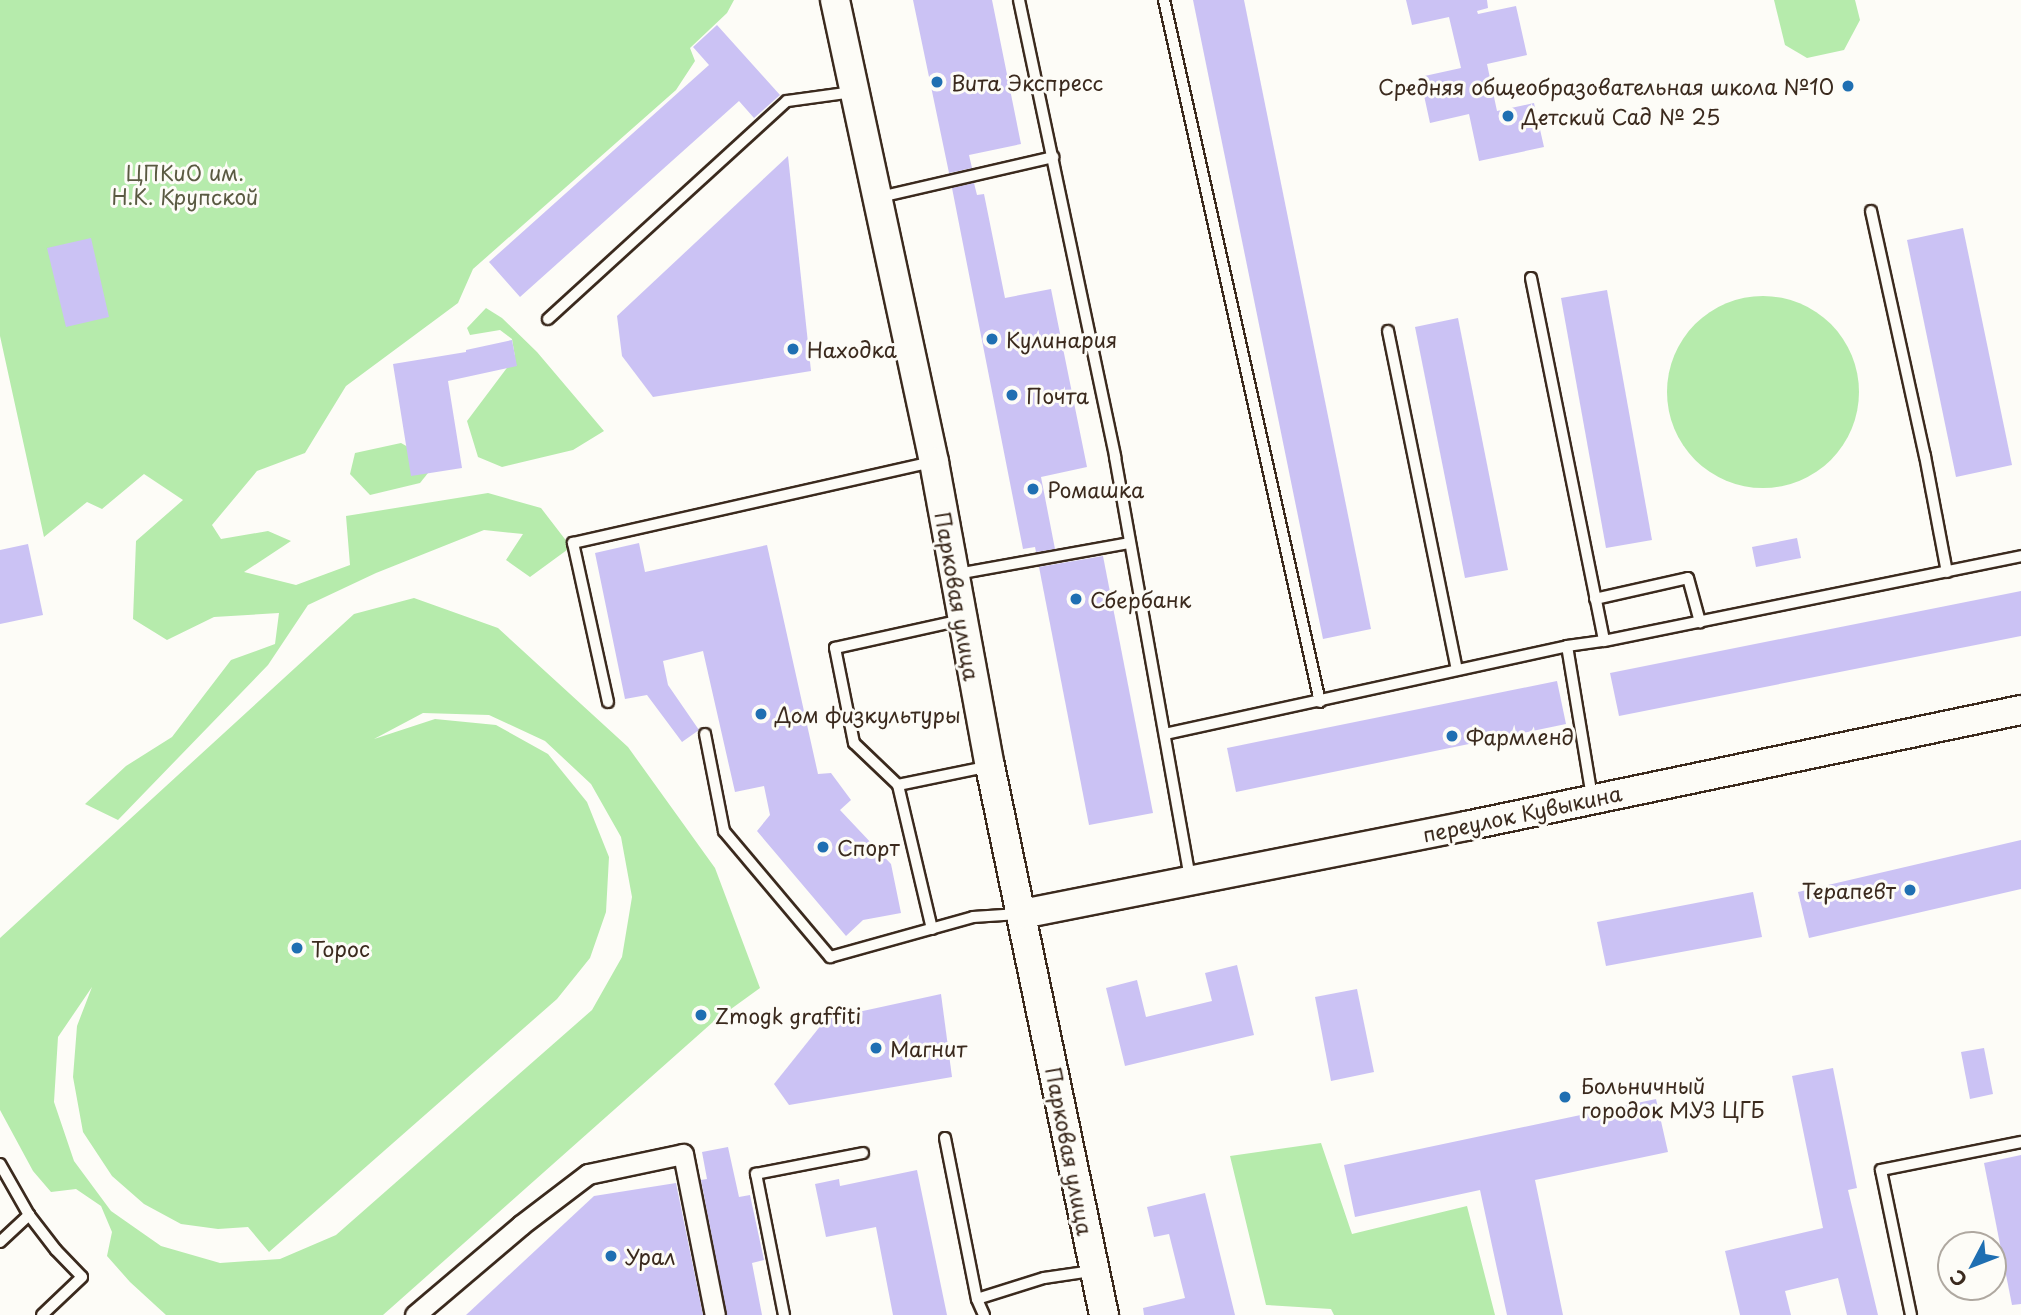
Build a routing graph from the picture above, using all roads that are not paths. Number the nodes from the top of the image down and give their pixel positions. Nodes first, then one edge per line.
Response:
1 (835, 0) edge
2 (1019, 0) edge
3 (1164, 0) edge
4 (854, 92) junction
5 (1053, 157) junction
6 (878, 198) junction
7 (1871, 211) dead end
8 (1531, 278) dead end
9 (548, 319) dead end
10 (1388, 331) dead end
11 (934, 462) junction
12 (1129, 543) junction
13 (2021, 556) edge
14 (1947, 572) junction
15 (953, 575) junction
16 (1595, 600) junction
17 (961, 620) junction
18 (1700, 622) junction
19 (1604, 641) junction
20 (1567, 646) junction
21 (1457, 669) junction
22 (608, 702) dead end
23 (1320, 702) junction
24 (2021, 710) edge
25 (705, 734) dead end
26 (1165, 734) junction
27 (990, 766) junction
28 (898, 785) junction
29 (1592, 798) junction
30 (1191, 880) junction
31 (1022, 914) junction
32 (932, 929) junction
33 (945, 1138) dead end
34 (2021, 1142) edge
35 (863, 1153) dead end
36 (0, 1164) edge
37 (29, 1215) junction
38 (0, 1242) edge
39 (1094, 1271) junction
40 (978, 1299) junction
41 (42, 1315) edge
42 (415, 1315) edge
43 (715, 1315) edge
44 (784, 1315) edge
45 (984, 1315) edge
46 (1104, 1315) edge
47 (1911, 1315) edge

1 - 4 main road, Парковая улица
2 - 5 lane
3 - 23 lane
4 - 6 main road, Парковая улица
4 - 9 lane
5 - 6 lane
5 - 12 lane
6 - 11 main road, Парковая улица
7 - 14 lane
8 - 16 lane
10 - 21 lane
11 - 15 main road, Парковая улица
11 - 22 lane
12 - 15 lane
12 - 26 lane
13 - 14 lane
14 - 18 lane
15 - 17 main road, Парковая улица
16 - 18 lane
16 - 19 lane
17 - 27 main road, Парковая улица
17 - 28 lane
18 - 19 lane
19 - 20 lane
20 - 21 lane
20 - 29 lane
21 - 23 lane
23 - 26 lane
24 - 29 main road, переулок Кувыкина
25 - 32 lane
26 - 30 lane
27 - 28 lane
27 - 31 main road, Парковая улица
28 - 32 lane
29 - 30 main road, переулок Кувыкина
30 - 31 main road, переулок Кувыкина
31 - 32 lane
31 - 39 main road, Парковая улица
33 - 40 lane
34 - 47 lane
35 - 44 lane
36 - 37 lane
37 - 38 lane
37 - 41 lane
39 - 40 lane
39 - 46 main road, Парковая улица
40 - 45 lane
42 - 43 street

